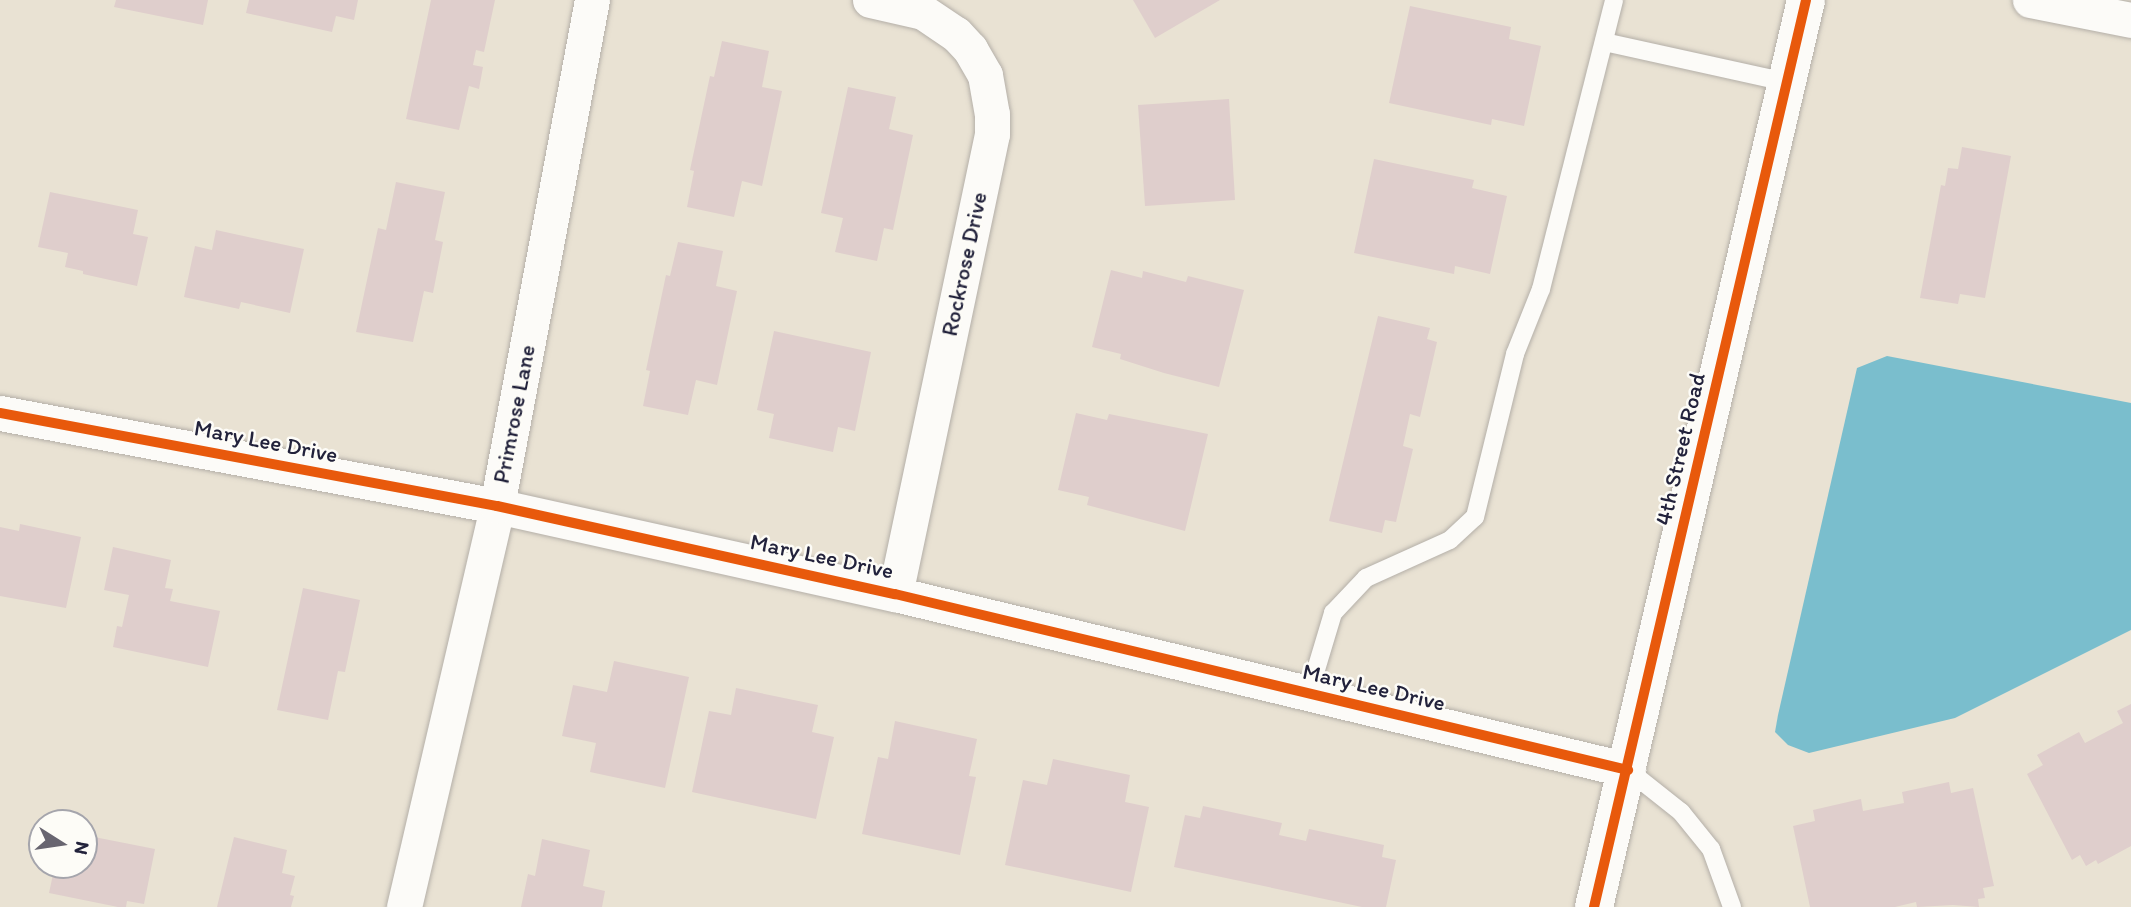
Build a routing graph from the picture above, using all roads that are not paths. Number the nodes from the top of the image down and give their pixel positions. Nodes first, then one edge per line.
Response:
1 (592, 0) edge
2 (870, 0) edge
3 (1614, 0) edge
4 (1806, 0) edge
5 (2030, 0) edge
6 (2131, 20) edge
7 (1604, 42) junction
8 (1786, 82) junction
9 (0, 413) edge
10 (497, 506) junction
11 (895, 594) junction
12 (1309, 693) junction
13 (1628, 770) junction
14 (404, 907) edge
15 (1594, 907) edge
16 (1732, 907) edge

1 - 10 street, Primrose Lane
2 - 11 street, Rockrose Drive
3 - 7 lane
4 - 8 street, 4th Street Road
5 - 6 street
7 - 8 lane
7 - 12 lane
8 - 13 street, 4th Street Road
9 - 10 street, Mary Lee Drive
10 - 11 street, Mary Lee Drive
10 - 14 street, Primrose Lane
11 - 12 street, Mary Lee Drive
12 - 13 street, Mary Lee Drive
13 - 15 street, 4th Street Road
13 - 16 lane

